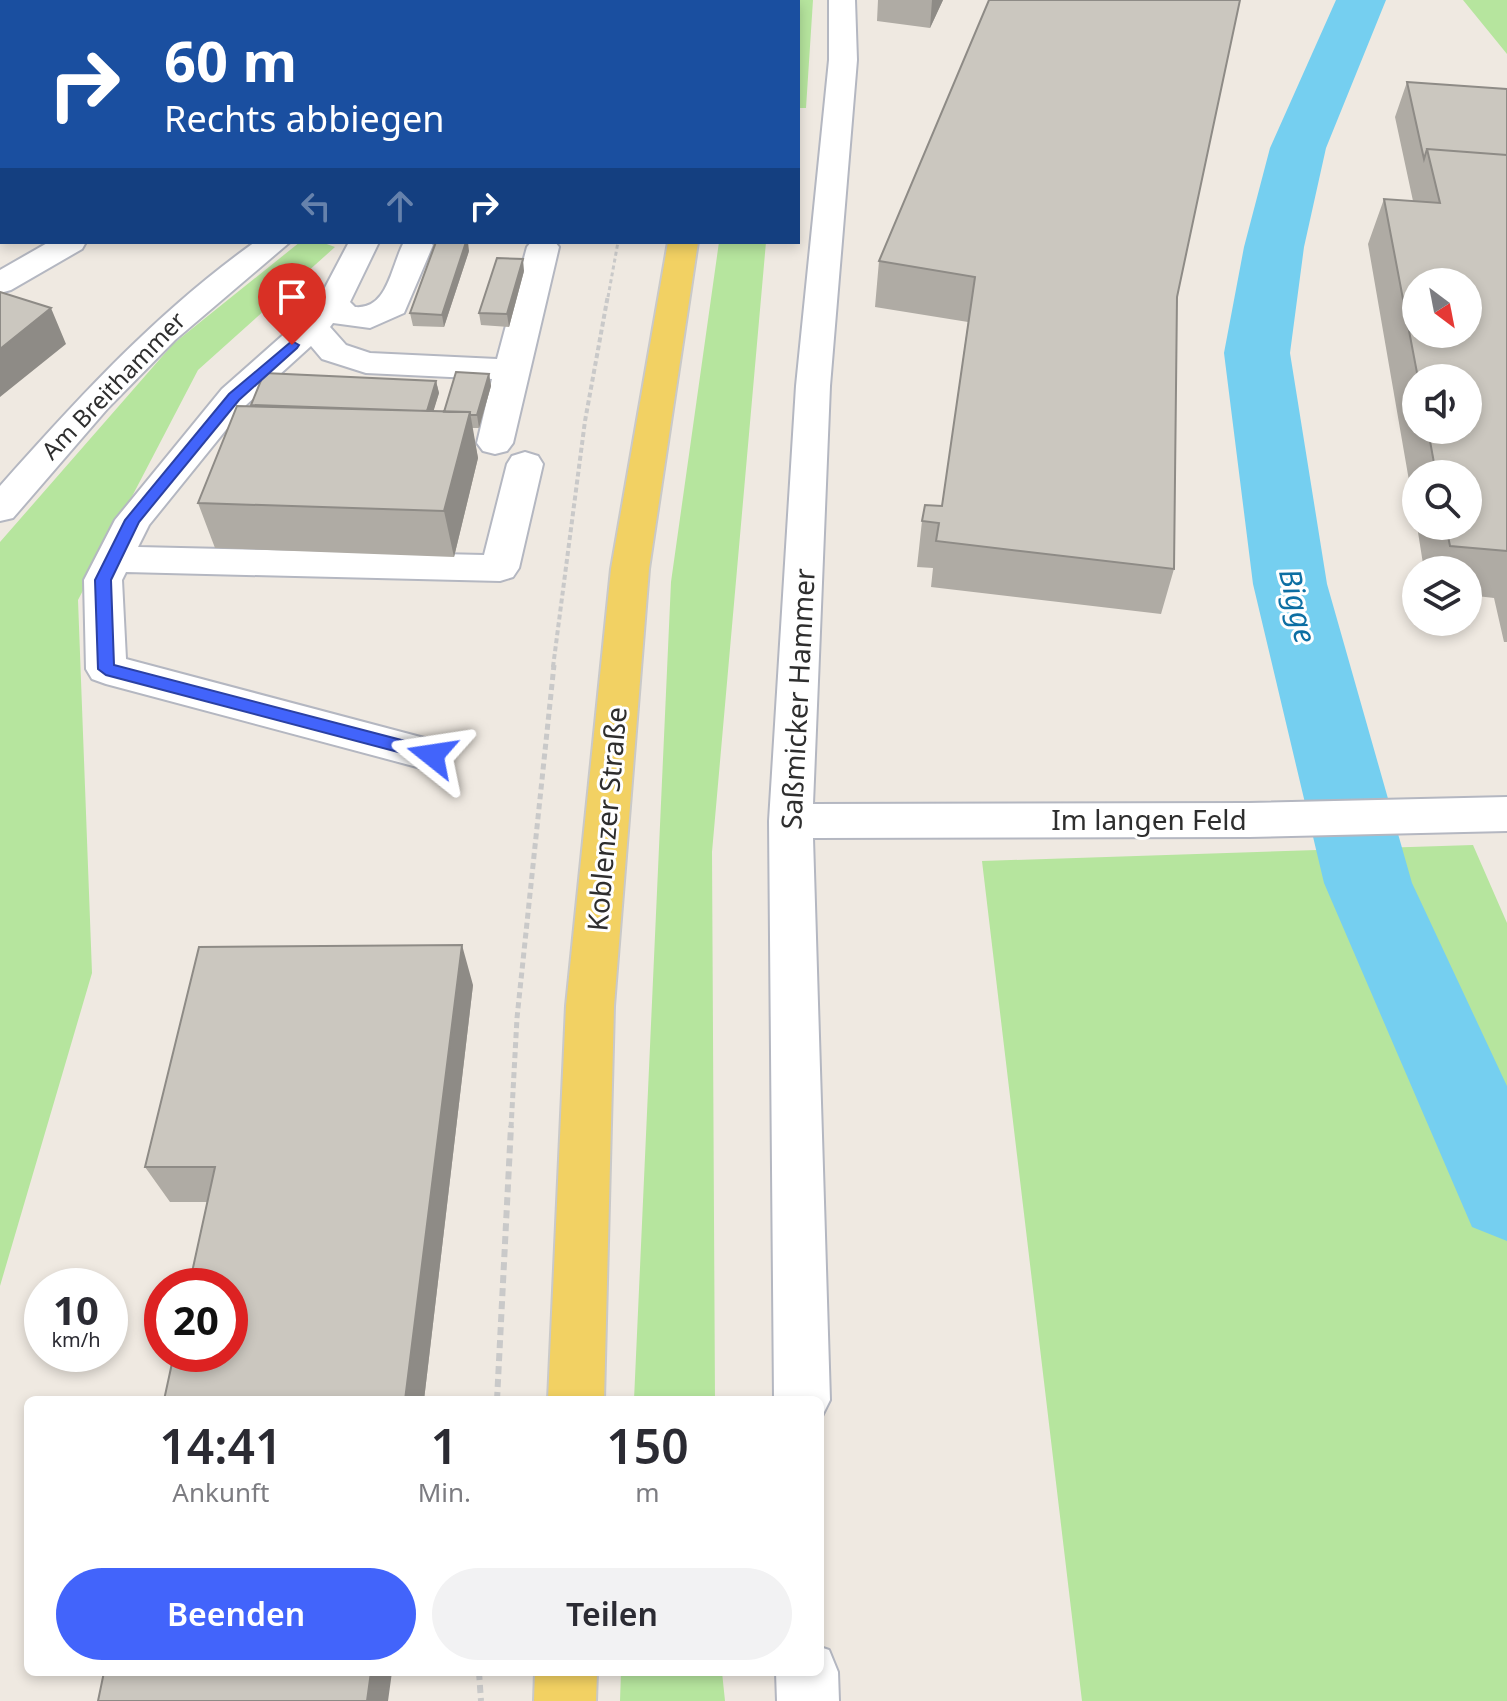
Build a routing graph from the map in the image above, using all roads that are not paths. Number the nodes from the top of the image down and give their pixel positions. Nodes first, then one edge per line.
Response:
1 (842, 0) edge
2 (68, 244) edge
3 (272, 244) edge
4 (363, 244) edge
5 (683, 244) edge
6 (417, 245) dead end
7 (543, 247) dead end
8 (0, 283) edge
9 (322, 315) junction
10 (511, 370) junction
11 (495, 443) dead end
12 (525, 464) dead end
13 (0, 509) edge
14 (113, 559) junction
15 (432, 755) dead end
16 (1507, 814) edge
17 (791, 821) junction
18 (576, 1396) edge
19 (802, 1396) edge
20 (566, 1676) edge
21 (807, 1676) edge
22 (565, 1701) edge
23 (808, 1701) edge

1 - 17 street, Saßmicker Hammer
2 - 8 street
3 - 13 street, Am Breithammer
4 - 9 street
5 - 18 main road, Koblenzer Straße
6 - 9 street
7 - 10 street
9 - 10 street
9 - 14 street
10 - 11 street
12 - 14 street
14 - 15 street
16 - 17 street, Im langen Feld
17 - 19 street, Saßmicker Hammer
20 - 22 main road
21 - 23 street

